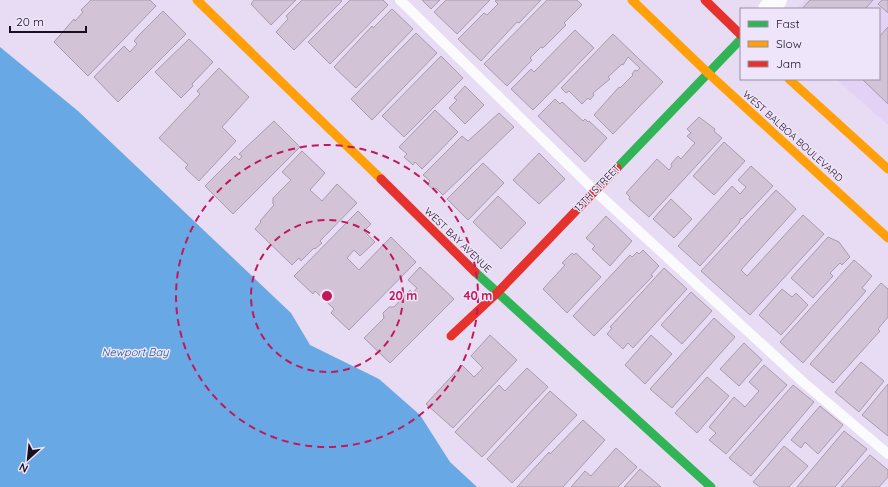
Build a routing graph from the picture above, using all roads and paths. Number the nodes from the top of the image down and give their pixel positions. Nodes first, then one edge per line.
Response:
1 (197, 0) edge
2 (400, 0) edge
3 (632, 0) edge
4 (705, 0) edge
5 (777, 0) edge
6 (769, 8) edge
7 (740, 34) edge
8 (740, 40) edge
9 (708, 73) junction
10 (790, 80) edge
11 (888, 169) edge
12 (595, 191) junction
13 (888, 238) edge
14 (497, 293) junction
15 (451, 336) dead end
16 (888, 454) edge
17 (711, 487) edge

1 - 14 street, WEST BAY AVENUE
2 - 12 lane
3 - 9 street, WEST BALBOA BOULEVARD
4 - 7 street
5 - 6 street
8 - 9 street, 13TH STREET
9 - 12 street, 13TH STREET
9 - 13 street, WEST BALBOA BOULEVARD
10 - 11 street
12 - 14 street, 13TH STREET
12 - 16 lane
14 - 15 street, 13TH STREET
14 - 17 street, WEST BAY AVENUE

